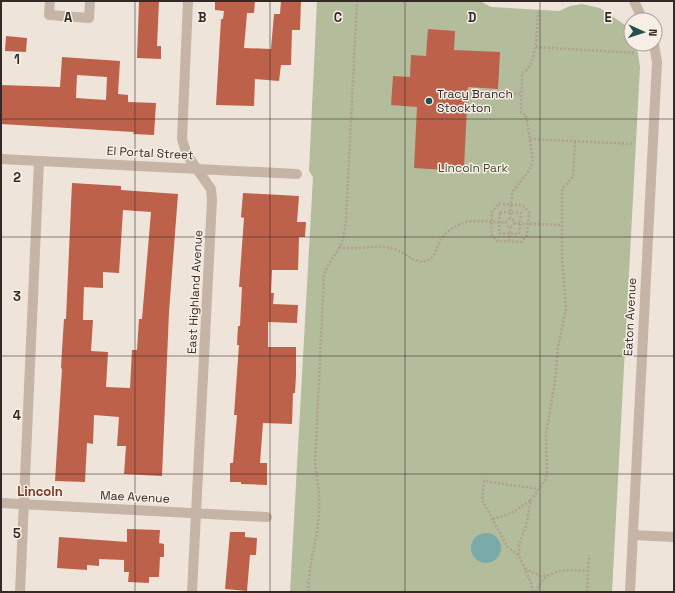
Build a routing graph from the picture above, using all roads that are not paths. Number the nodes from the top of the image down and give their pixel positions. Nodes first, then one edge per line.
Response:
1 (50, 1) edge
2 (90, 1) edge
3 (188, 1) edge
4 (634, 1) edge
5 (639, 12) edge
6 (655, 52) edge
7 (1, 159) edge
8 (39, 160) junction
9 (198, 169) junction
10 (297, 174) dead end
11 (1, 503) edge
12 (25, 504) junction
13 (196, 513) junction
14 (267, 517) dead end
15 (633, 535) junction
16 (674, 537) edge
17 (20, 592) edge
18 (192, 592) edge
19 (630, 592) edge

1 - 2 street
3 - 9 street, East Highland Avenue
4 - 5 street
6 - 15 street, Eaton Avenue
7 - 8 street, El Portal Street
8 - 9 street, El Portal Street
8 - 12 street
9 - 10 street, El Portal Street
9 - 13 street, East Highland Avenue
11 - 12 street, Mae Avenue
12 - 13 street, Mae Avenue
12 - 17 street
13 - 14 street, Mae Avenue
13 - 18 street, East Highland Avenue
15 - 16 street
15 - 19 street, Eaton Avenue

